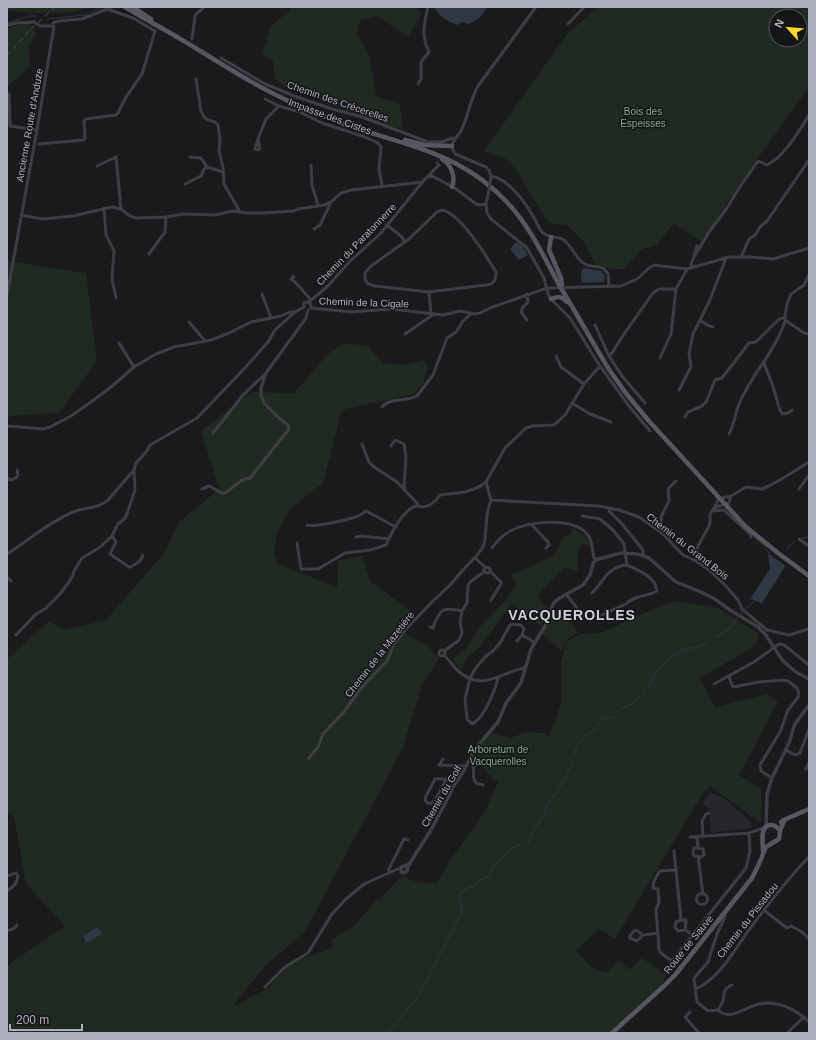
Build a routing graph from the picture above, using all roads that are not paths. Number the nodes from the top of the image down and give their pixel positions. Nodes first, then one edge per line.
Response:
1 (112, 7) edge
2 (125, 7) edge
3 (133, 7) edge
4 (204, 7) edge
5 (428, 7) edge
6 (536, 7) edge
7 (584, 7) edge
8 (107, 9) junction
9 (568, 24) dead end
10 (7, 25) edge
11 (53, 25) junction
12 (172, 34) junction
13 (192, 39) dead end
14 (220, 58) dead end
15 (196, 79) dead end
16 (418, 84) dead end
17 (9, 94) dead end
18 (265, 99) dead end
19 (278, 106) junction
20 (321, 115) junction
21 (809, 115) edge
22 (37, 130) junction
23 (258, 139) dead end
24 (404, 140) junction
25 (455, 140) junction
26 (38, 144) dead end
27 (452, 146) junction
28 (425, 150) junction
29 (190, 157) dead end
30 (809, 160) edge
31 (437, 163) dead end
32 (311, 164) dead end
33 (97, 166) dead end
34 (207, 167) junction
35 (223, 172) junction
36 (491, 176) junction
37 (428, 177) junction
38 (423, 182) junction
39 (185, 184) dead end
40 (382, 186) junction
41 (452, 187) junction
42 (331, 202) junction
43 (486, 204) junction
44 (318, 205) junction
45 (104, 208) junction
46 (121, 209) junction
47 (240, 212) junction
48 (21, 215) junction
49 (166, 217) junction
50 (387, 225) junction
51 (314, 229) dead end
52 (551, 237) junction
53 (405, 242) junction
54 (697, 246) dead end
55 (809, 248) edge
56 (149, 254) dead end
57 (694, 257) junction
58 (741, 257) junction
59 (726, 258) junction
60 (692, 267) junction
61 (687, 269) junction
62 (809, 275) edge
63 (294, 277) dead end
64 (560, 283) junction
65 (609, 286) junction
66 (546, 288) junction
67 (676, 289) junction
68 (429, 292) junction
69 (566, 293) junction
70 (262, 294) dead end
71 (527, 294) junction
72 (7, 296) edge
73 (116, 298) dead end
74 (551, 299) junction
75 (310, 301) junction
76 (304, 307) junction
77 (310, 309) junction
78 (295, 312) junction
79 (472, 313) junction
80 (432, 314) junction
81 (271, 318) junction
82 (784, 319) junction
83 (527, 320) dead end
84 (700, 320) junction
85 (189, 322) dead end
86 (595, 325) dead end
87 (713, 327) dead end
88 (585, 330) junction
89 (405, 334) dead end
90 (809, 334) edge
91 (205, 341) junction
92 (119, 343) dead end
93 (556, 356) dead end
94 (609, 356) junction
95 (660, 358) dead end
96 (764, 362) junction
97 (600, 366) junction
98 (134, 367) junction
99 (266, 373) junction
100 (584, 384) junction
101 (679, 390) dead end
102 (572, 403) junction
103 (645, 403) dead end
104 (382, 407) dead end
105 (792, 410) dead end
106 (685, 417) dead end
107 (611, 422) dead end
108 (7, 426) edge
109 (650, 431) dead end
110 (213, 433) dead end
111 (729, 434) dead end
112 (362, 444) dead end
113 (391, 446) dead end
114 (809, 462) edge
115 (16, 470) dead end
116 (134, 470) junction
117 (809, 475) edge
118 (7, 477) edge
119 (676, 481) dead end
120 (486, 482) junction
121 (202, 489) dead end
122 (799, 489) dead end
123 (405, 490) junction
124 (731, 496) junction
125 (720, 498) junction
126 (491, 500) junction
127 (726, 505) junction
128 (418, 506) junction
129 (608, 508) junction
130 (712, 510) junction
131 (582, 516) dead end
132 (532, 524) junction
133 (307, 525) dead end
134 (396, 527) junction
135 (662, 533) junction
136 (112, 536) junction
137 (356, 537) dead end
138 (751, 537) dead end
139 (389, 539) junction
140 (799, 539) dead end
141 (297, 543) dead end
142 (809, 546) edge
143 (639, 547) junction
144 (492, 548) dead end
145 (546, 548) dead end
146 (626, 553) junction
147 (7, 554) edge
148 (638, 554) junction
149 (143, 555) dead end
150 (642, 556) junction
151 (475, 558) junction
152 (595, 560) junction
153 (696, 561) junction
154 (627, 565) junction
155 (485, 569) junction
156 (809, 576) edge
157 (7, 577) edge
158 (11, 581) dead end
159 (592, 593) dead end
160 (566, 594) junction
161 (491, 600) dead end
162 (462, 611) junction
163 (430, 627) dead end
164 (809, 629) edge
165 (522, 634) junction
166 (16, 636) dead end
167 (517, 641) dead end
168 (534, 642) junction
169 (773, 647) junction
170 (809, 665) edge
171 (522, 671) junction
172 (728, 677) junction
173 (470, 678) junction
174 (498, 678) junction
175 (809, 679) edge
176 (714, 684) dead end
177 (733, 687) junction
178 (728, 689) dead end
179 (809, 705) edge
180 (809, 729) edge
181 (786, 750) junction
182 (309, 758) dead end
183 (470, 758) junction
184 (443, 759) dead end
185 (809, 763) edge
186 (467, 766) junction
187 (806, 769) dead end
188 (772, 778) junction
189 (446, 780) junction
190 (456, 782) junction
191 (483, 785) dead end
192 (809, 809) edge
193 (709, 813) dead end
194 (766, 818) junction
195 (784, 821) junction
196 (773, 825) junction
197 (765, 828) junction
198 (756, 830) junction
199 (780, 830) junction
200 (749, 834) junction
201 (703, 836) junction
202 (690, 837) dead end
203 (697, 837) junction
204 (763, 837) junction
205 (408, 840) dead end
206 (772, 843) junction
207 (698, 848) junction
208 (674, 851) dead end
209 (763, 854) junction
210 (809, 857) edge
211 (699, 858) junction
212 (407, 865) junction
213 (399, 870) junction
214 (675, 870) junction
215 (389, 873) junction
216 (7, 876) edge
217 (7, 891) edge
218 (703, 894) junction
219 (707, 903) junction
220 (714, 909) junction
221 (764, 911) junction
222 (725, 912) junction
223 (681, 920) junction
224 (17, 925) dead end
225 (685, 930) junction
226 (7, 931) edge
227 (658, 933) junction
228 (642, 934) dead end
229 (693, 935) junction
230 (809, 939) edge
231 (732, 985) dead end
232 (265, 987) dead end
233 (695, 989) junction
234 (718, 1010) junction
235 (690, 1012) dead end
236 (804, 1017) junction
237 (809, 1022) edge
238 (612, 1033) edge
239 (699, 1033) edge
240 (787, 1033) edge

1 - 8 street
2 - 12 main road
3 - 12 main road
4 - 13 street
5 - 16 street
6 - 25 street
7 - 9 street
8 - 11 street
8 - 26 street
10 - 11 street
11 - 22 street, Ancienne Route d'Anduze
12 - 20 main road
14 - 25 street, Chemin des Crécerelles
15 - 35 street
17 - 22 street
18 - 19 street, Impasse des Cistes
19 - 23 street, Impasse des Cistes
19 - 40 street, Impasse des Cistes
20 - 24 main road
20 - 28 main road
21 - 57 street
22 - 48 street, Ancienne Route d'Anduze
24 - 27 main road
24 - 64 main road
25 - 27 street
27 - 36 street
28 - 41 main road
28 - 64 main road
29 - 34 street
30 - 58 street
31 - 37 street, Chemin du Paratonnerre
32 - 44 street
33 - 46 street
34 - 35 street
34 - 39 street
35 - 47 street
36 - 43 street, bridge
36 - 52 street
37 - 38 street, Chemin du Paratonnerre
37 - 41 street
38 - 40 street
38 - 50 street, Chemin du Paratonnerre
40 - 42 street
41 - 43 street
42 - 44 street
42 - 51 street
43 - 66 street
44 - 47 street
45 - 46 street
45 - 48 street
45 - 73 street
46 - 49 street
47 - 49 street
48 - 72 street, Ancienne Route d'Anduze
49 - 56 street
50 - 53 street
50 - 75 street, Chemin du Paratonnerre
52 - 64 main road
52 - 65 street
53 - 68 street
53 - 68 street
54 - 57 street
55 - 58 street, Chemin de la Cigale
57 - 60 street
58 - 59 street, Chemin de la Cigale
59 - 60 street, Chemin de la Cigale
59 - 84 street
60 - 61 street, Chemin de la Cigale
61 - 65 street, Chemin de la Cigale
61 - 67 street
62 - 82 street
63 - 75 street
64 - 69 main road, bridge
65 - 66 street, Chemin de la Cigale
66 - 71 street, Chemin de la Cigale
66 - 74 street
67 - 94 street
67 - 95 street
68 - 80 street
69 - 88 main road
69 - 125 main road
70 - 81 street
71 - 79 street, Chemin de la Cigale
71 - 83 street
74 - 88 main road
74 - 97 street
75 - 76 street, Chemin du Paratonnerre
75 - 77 street
76 - 77 street
76 - 78 street
77 - 80 street, Chemin de la Cigale
77 - 99 street
78 - 81 street
78 - 116 street
79 - 80 street, Chemin de la Cigale
79 - 104 street
80 - 89 street
81 - 91 street
82 - 90 street
82 - 96 street
82 - 106 street
84 - 87 street
84 - 101 street
85 - 91 street
86 - 94 street
88 - 125 main road
91 - 98 street
92 - 98 street
93 - 100 street
94 - 103 street
96 - 105 street
96 - 111 street
97 - 100 street
97 - 109 street
98 - 108 street
99 - 110 street
99 - 121 street
100 - 102 street
102 - 107 street
102 - 120 street
112 - 123 street
113 - 123 street
114 - 124 street
115 - 118 street
116 - 136 street
116 - 147 street
117 - 122 street
119 - 135 street
120 - 126 street
120 - 128 street
123 - 128 street
124 - 125 street
124 - 127 street
125 - 127 main road
125 - 130 street
126 - 129 street, Chemin du Grand Bois
126 - 151 street, Chemin de la Mazetière
127 - 130 street
127 - 156 main road
128 - 134 street
129 - 135 street, Chemin du Grand Bois
129 - 143 street
130 - 138 street
130 - 153 street
131 - 146 street
132 - 144 street
132 - 145 street
132 - 152 street
133 - 134 street
134 - 139 street
135 - 153 street, Chemin du Grand Bois
136 - 149 street
136 - 166 street
137 - 139 street
139 - 141 street
140 - 142 street
143 - 148 street
143 - 150 street
146 - 148 street
146 - 152 street
146 - 154 street
148 - 150 street
150 - 169 street
151 - 155 street
151 - 182 street, Chemin de la Mazetière
152 - 160 street, Chemin du Golf
153 - 164 street, Chemin du Grand Bois
154 - 159 street
154 - 160 street
155 - 161 street
155 - 162 street
157 - 158 street
160 - 168 street, Chemin du Golf
162 - 163 street
162 - 173 street
165 - 167 street
165 - 168 street
165 - 173 street
168 - 171 street, Chemin du Golf
169 - 170 street
169 - 172 street
169 - 175 street
171 - 174 street
171 - 183 street, Chemin du Golf
172 - 176 street
172 - 177 street
173 - 174 street
173 - 174 street
177 - 178 street
177 - 188 street
179 - 181 street
180 - 181 street
181 - 188 street
183 - 186 street, Chemin du Golf
183 - 191 street
184 - 186 street
185 - 187 street
186 - 190 street, Chemin du Golf
188 - 194 street
189 - 189 street
189 - 190 street
190 - 212 street, Chemin du Golf
192 - 195 main road
193 - 201 street
194 - 196 street
194 - 197 street
195 - 196 main road
195 - 199 main road
196 - 197 main road
196 - 199 main road
197 - 198 street
197 - 204 main road
198 - 200 street
198 - 204 street
199 - 206 main road
200 - 201 street
200 - 220 street
201 - 203 street
202 - 203 street
203 - 207 street
204 - 206 main road
204 - 209 main road, Route de Sauve
205 - 215 street
206 - 209 main road, Route de Sauve
207 - 211 street
207 - 211 street
208 - 214 street
209 - 222 main road, Route de Sauve
210 - 221 street, Chemin du Pissadou
211 - 218 street
212 - 213 street
212 - 213 street
213 - 215 street
214 - 223 street
214 - 227 street
215 - 232 street
216 - 217 street
218 - 219 street
218 - 219 street
219 - 220 street
220 - 229 street
221 - 230 street
221 - 233 street, Chemin du Pissadou
222 - 233 street
222 - 238 main road, Route de Sauve
223 - 225 street
223 - 225 street
224 - 226 street
225 - 229 street
227 - 228 street
227 - 229 street
231 - 234 street
233 - 234 street
234 - 236 street
235 - 239 street
236 - 237 street
236 - 240 street

